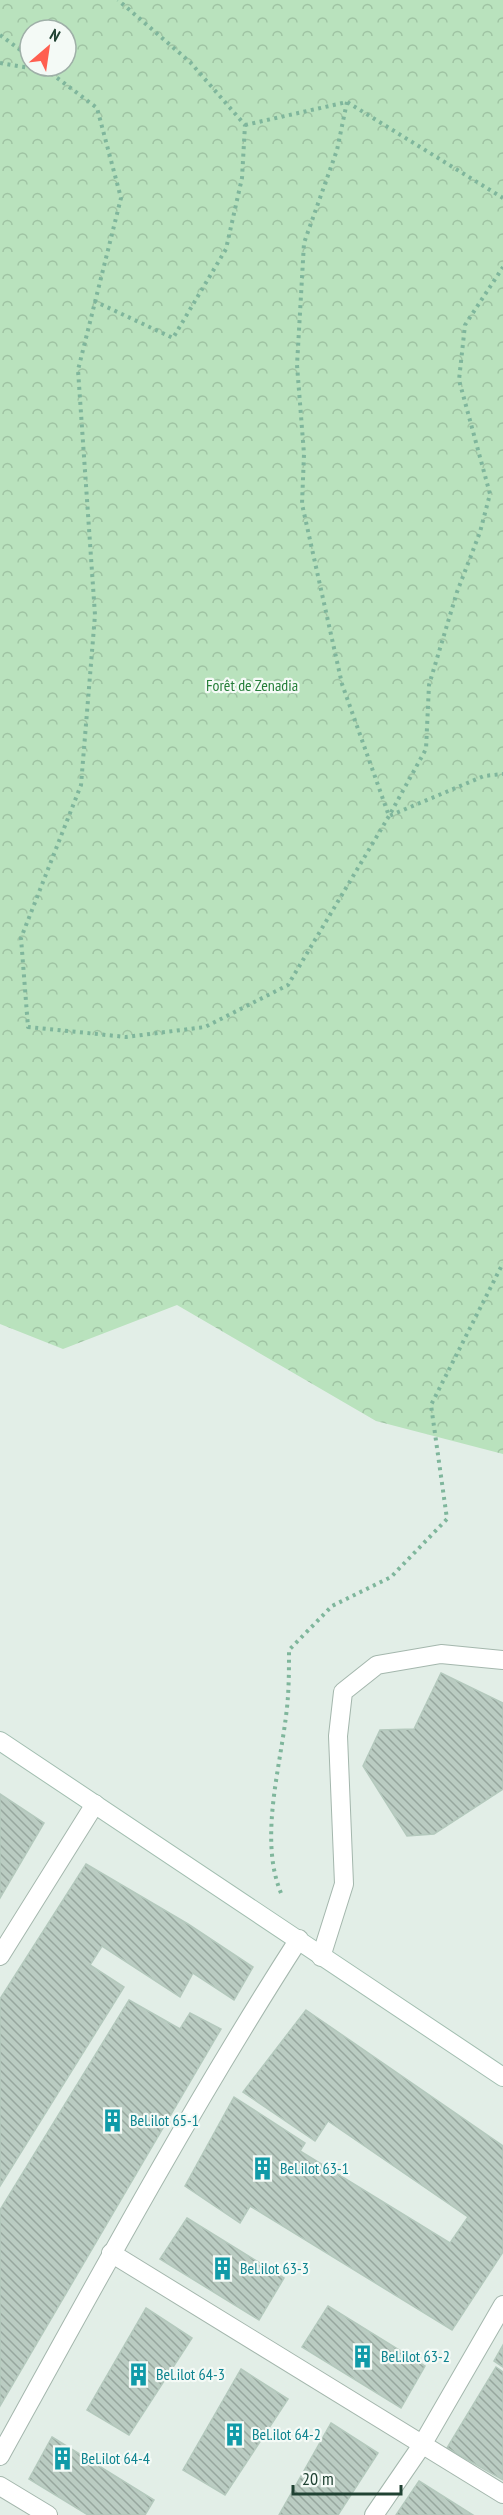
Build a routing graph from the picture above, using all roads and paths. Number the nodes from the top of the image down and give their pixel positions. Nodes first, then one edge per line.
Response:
1 (118, 0) edge
2 (0, 35) edge
3 (18, 48) edge
4 (0, 63) edge
5 (18, 66) edge
6 (58, 78) edge
7 (347, 102) junction
8 (245, 125) junction
9 (503, 198) edge
10 (503, 267) edge
11 (94, 302) junction
12 (503, 774) edge
13 (389, 816) junction
14 (503, 1263) edge
15 (503, 1660) edge
16 (0, 1741) edge
17 (95, 1804) junction
18 (282, 1898) dead end
19 (299, 1939) junction
20 (0, 1956) edge
21 (321, 1957) junction
22 (503, 2077) edge
23 (111, 2253) junction
24 (503, 2305) edge
25 (422, 2445) junction
26 (0, 2456) edge
27 (0, 2487) edge
28 (503, 2494) edge
29 (48, 2515) edge
30 (374, 2515) edge

1 - 8 path
2 - 3 path
4 - 5 path
6 - 11 path
7 - 8 path
7 - 9 path
7 - 13 path
8 - 11 path
10 - 13 path
11 - 13 path
12 - 13 path
14 - 18 path
15 - 21 street
16 - 17 street
17 - 19 street
17 - 20 street
19 - 21 street
19 - 23 street
21 - 22 street
23 - 25 street
23 - 26 street
24 - 25 street
25 - 28 street
25 - 30 street
27 - 29 street

